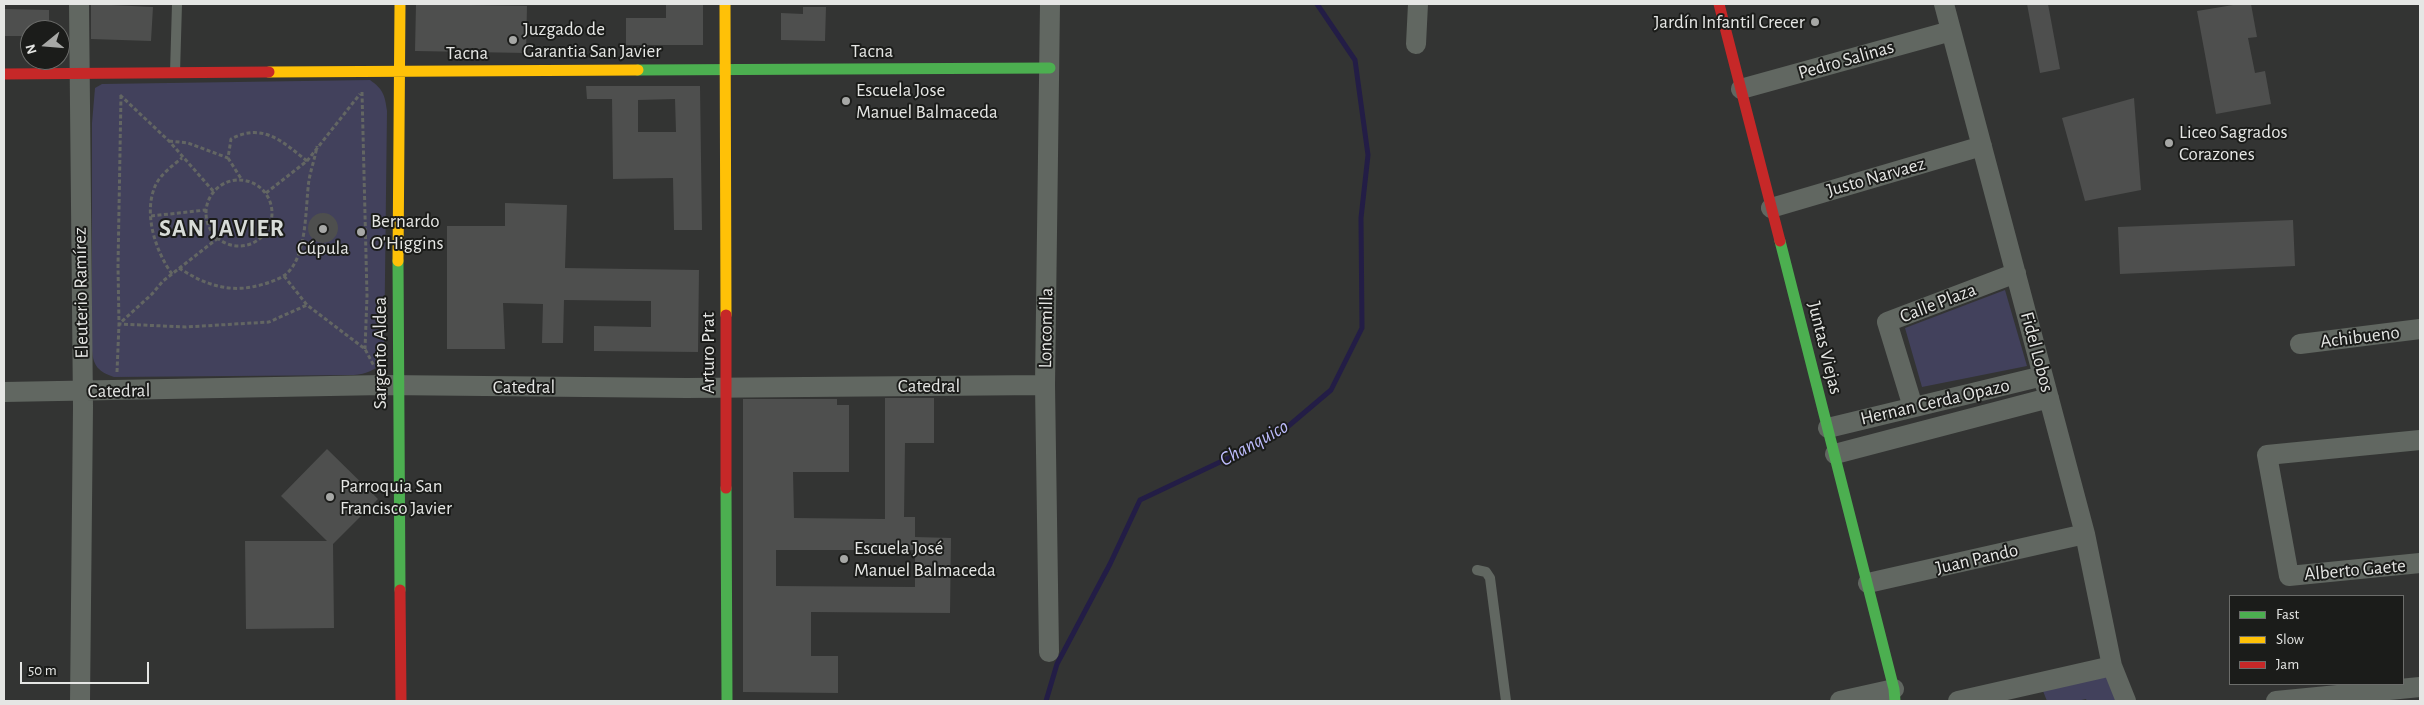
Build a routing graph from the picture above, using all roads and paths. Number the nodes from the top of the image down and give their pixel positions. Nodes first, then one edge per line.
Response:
1 (79, 4) edge
2 (177, 4) edge
3 (400, 4) edge
4 (725, 4) edge
5 (1050, 4) edge
6 (1418, 4) edge
7 (1719, 4) edge
8 (1944, 4) edge
9 (1951, 31) junction
10 (1416, 44) dead end
11 (1050, 68) junction
12 (725, 70) junction
13 (398, 71) junction
14 (384, 72) junction
15 (79, 73) junction
16 (175, 73) junction
17 (4, 74) edge
18 (1741, 89) junction
19 (362, 92) junction
20 (120, 95) junction
21 (128, 95) dead end
22 (110, 96) dead end
23 (169, 141) junction
24 (317, 146) junction
25 (1982, 146) junction
26 (182, 158) junction
27 (228, 158) junction
28 (307, 161) junction
29 (242, 180) junction
30 (214, 192) junction
31 (266, 193) junction
32 (1771, 208) junction
33 (206, 210) junction
34 (151, 216) junction
35 (218, 238) junction
36 (179, 268) junction
37 (2016, 273) junction
38 (172, 274) junction
39 (284, 276) junction
40 (307, 305) junction
41 (120, 324) junction
42 (2420, 329) edge
43 (2300, 344) dead end
44 (365, 349) junction
45 (2043, 376) junction
46 (1045, 385) junction
47 (391, 386) junction
48 (725, 387) junction
49 (82, 391) junction
50 (116, 391) junction
51 (4, 392) edge
52 (2049, 398) junction
53 (1913, 407) junction
54 (1828, 428) junction
55 (2420, 440) edge
56 (1834, 454) junction
57 (2086, 534) junction
58 (2420, 564) edge
59 (1477, 570) dead end
60 (1868, 583) junction
61 (1049, 652) dead end
62 (2112, 666) junction
63 (2420, 686) edge
64 (1894, 695) edge
65 (80, 701) edge
66 (402, 701) edge
67 (727, 701) edge
68 (1506, 701) edge
69 (1840, 701) edge
70 (1958, 701) edge
71 (2126, 701) edge
72 (2276, 701) edge

1 - 15 street, Eleuterio Ramírez
2 - 16 lane
3 - 13 street, Sargento Aldea
4 - 12 street, Arturo Prat
5 - 11 street, Loncomilla
6 - 10 street
7 - 18 street, Juntas Viejas
8 - 9 street, Fidel Lobos
9 - 18 street, Pedro Salinas
9 - 25 street, Fidel Lobos
11 - 12 street, Tacna
11 - 46 street, Loncomilla
12 - 13 street, Tacna
12 - 48 street, Arturo Prat
13 - 14 street, Tacna
13 - 47 street, Sargento Aldea
14 - 16 street, Tacna
14 - 19 path
15 - 16 street, Tacna
15 - 17 street, Tacna
15 - 49 street, Eleuterio Ramírez
18 - 32 street, Juntas Viejas
19 - 24 path
19 - 44 path
20 - 21 path
20 - 22 path
20 - 23 path
20 - 41 path
23 - 26 path
23 - 27 path
24 - 28 path
24 - 39 path
25 - 32 street, Justo Narvaez
25 - 37 street, Fidel Lobos
26 - 30 path
26 - 34 path
27 - 28 path
27 - 29 path
28 - 31 path
29 - 30 path
29 - 31 path
30 - 33 path
31 - 35 path
32 - 54 street, Juntas Viejas
33 - 34 path
33 - 35 path
34 - 38 path
35 - 36 path
36 - 38 path
36 - 39 path
37 - 45 street, Fidel Lobos
37 - 53 street, Calle Plaza
38 - 41 path
39 - 40 path
40 - 41 path
40 - 44 path
41 - 50 path
42 - 43 street, Achibueno
44 - 47 path
45 - 52 street, Fidel Lobos
45 - 53 street, Hernan Cerda Opazo
46 - 48 street, Catedral
46 - 61 street, Loncomilla
47 - 48 street, Catedral
47 - 50 street, Catedral
47 - 66 street, Sargento Aldea
48 - 67 street, Arturo Prat
49 - 50 street, Catedral
49 - 51 street, Catedral
49 - 65 street, Eleuterio Ramírez
52 - 56 street, Hernan Cerda Opazo
52 - 57 street, Fidel Lobos
53 - 54 street, Hernan Cerda Opazo
54 - 56 street, Juntas Viejas
55 - 58 street, Alberto Gaete
56 - 60 street, Juntas Viejas
57 - 60 street, Juan Pando
57 - 62 street, Fidel Lobos
59 - 68 lane
60 - 64 street, Juntas Viejas
62 - 70 street
62 - 71 street, Fidel Lobos
63 - 72 street
64 - 69 street

